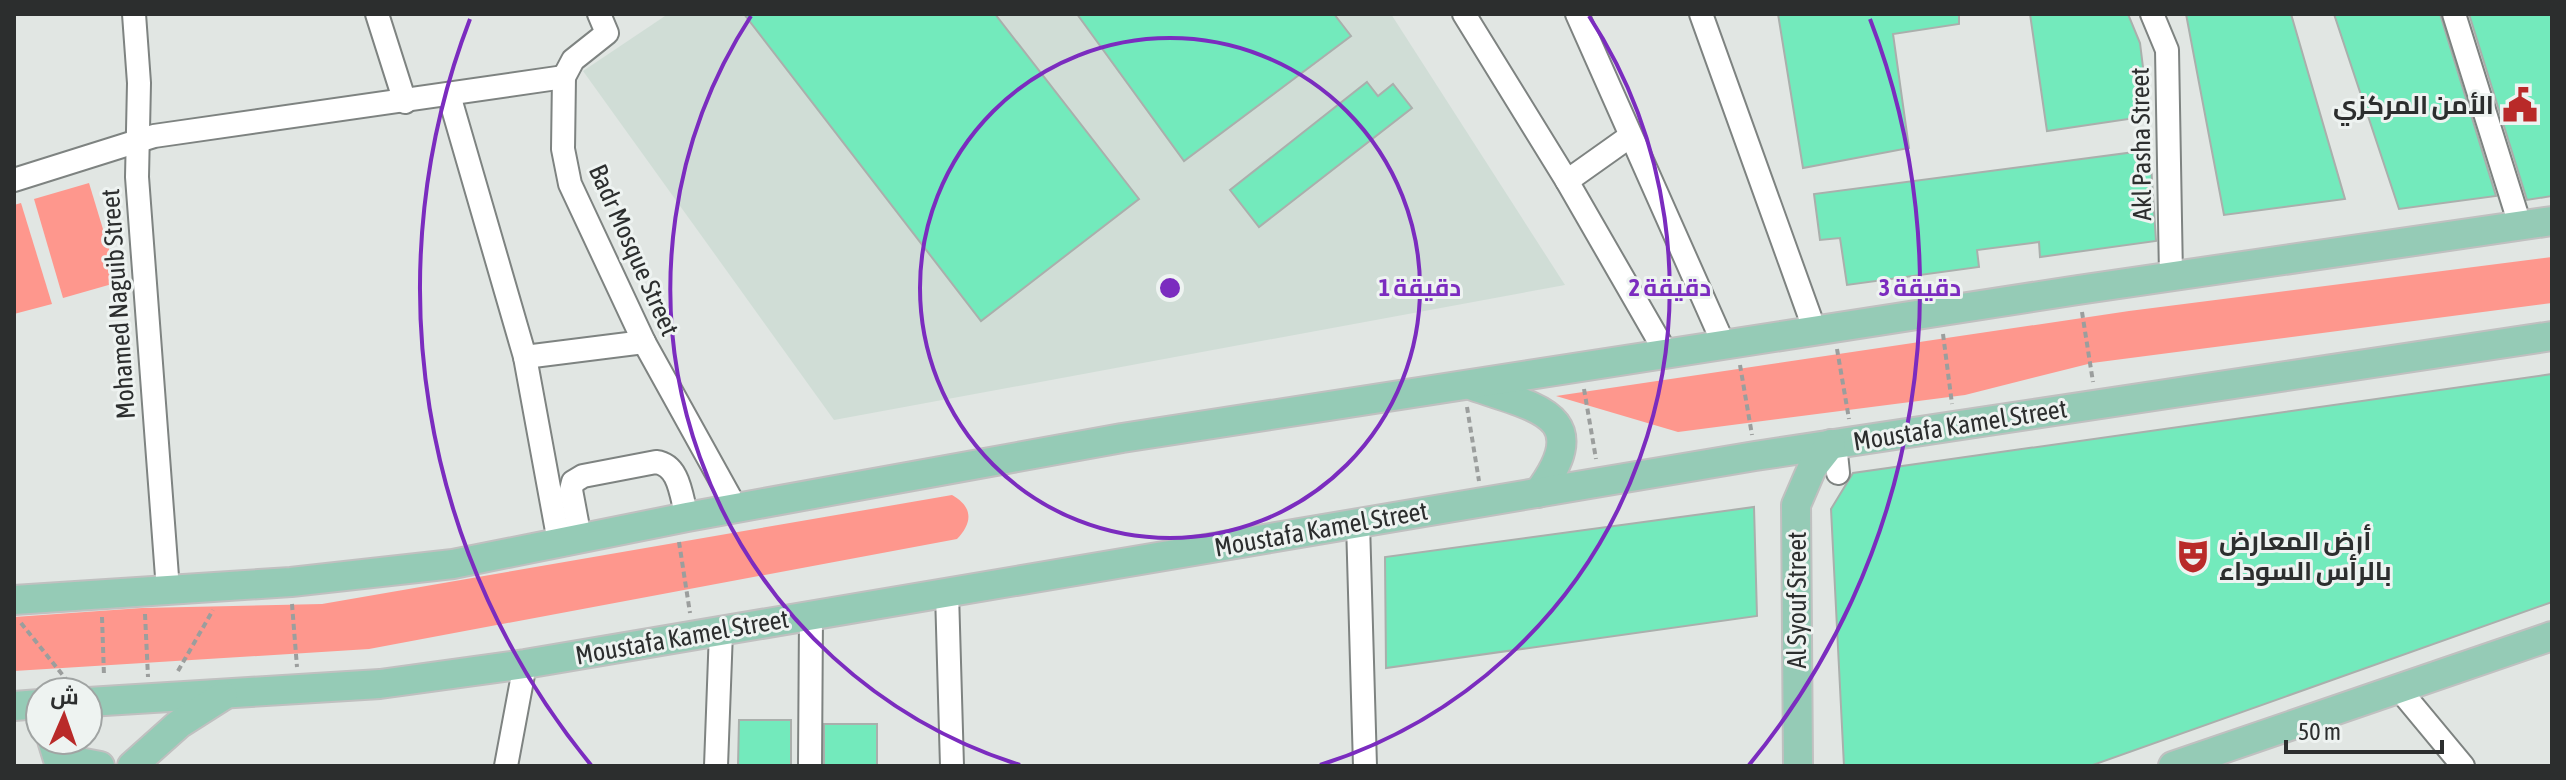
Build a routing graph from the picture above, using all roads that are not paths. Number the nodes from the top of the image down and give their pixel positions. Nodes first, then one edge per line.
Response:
1 (134, 14) edge
2 (377, 14) edge
3 (599, 14) edge
4 (1464, 14) edge
5 (1577, 14) edge
6 (1701, 14) edge
7 (2152, 14) edge
8 (2454, 14) edge
9 (564, 77) junction
10 (449, 95) junction
11 (405, 102) junction
12 (1629, 137) junction
13 (137, 141) junction
14 (14, 180) edge
15 (1567, 181) junction
16 (2552, 221) edge
17 (2520, 225) junction
18 (2171, 276) junction
19 (1824, 329) junction
20 (2552, 336) edge
21 (644, 342) junction
22 (1730, 344) junction
23 (1666, 353) junction
24 (525, 357) junction
25 (1466, 385) junction
26 (1840, 443) junction
27 (1838, 473) dead end
28 (1538, 493) junction
29 (736, 508) junction
30 (681, 519) junction
31 (1358, 523) junction
32 (570, 540) junction
33 (156, 591) junction
34 (947, 593) junction
35 (14, 600) edge
36 (811, 616) junction
37 (708, 633) junction
38 (2552, 636) edge
39 (525, 664) junction
40 (2399, 689) junction
41 (229, 693) junction
42 (104, 701) edge
43 (61, 766) edge
44 (100, 766) edge
45 (132, 766) edge
46 (506, 766) edge
47 (716, 766) edge
48 (810, 766) edge
49 (952, 766) edge
50 (1365, 766) edge
51 (1798, 766) edge
52 (2173, 766) edge
53 (2463, 766) edge

1 - 13 street, Mohamed Naguib Street
2 - 11 street
3 - 9 street
4 - 15 street
5 - 12 street
6 - 19 street
7 - 18 street, Akl Pasha Street
8 - 17 street
9 - 10 street
9 - 21 street, Badr Mosque Street
10 - 11 street
10 - 24 street
11 - 13 street
12 - 15 street
12 - 22 street
13 - 14 street
13 - 33 street, Mohamed Naguib Street
15 - 23 street
16 - 17 main road
17 - 18 main road
18 - 19 main road
19 - 22 main road
20 - 26 main road, Moustafa Kamel Street
21 - 24 street
21 - 29 street, Badr Mosque Street
22 - 23 main road
23 - 25 main road
24 - 32 street
25 - 28 main road
25 - 29 main road
26 - 27 street
26 - 28 main road, Moustafa Kamel Street
26 - 51 main road, Al Syouf Street
28 - 31 main road, Moustafa Kamel Street
29 - 30 main road
30 - 32 main road
30 - 32 street
31 - 34 main road, Moustafa Kamel Street
31 - 50 street
32 - 33 main road
33 - 35 main road
34 - 36 main road, Moustafa Kamel Street
34 - 49 street
36 - 37 main road, Moustafa Kamel Street
36 - 48 street
37 - 39 main road, Moustafa Kamel Street
37 - 47 street
38 - 40 main road
39 - 41 main road, Moustafa Kamel Street
39 - 46 street
40 - 52 main road
40 - 53 street
41 - 42 main road, Moustafa Kamel Street
41 - 45 main road
43 - 44 main road

